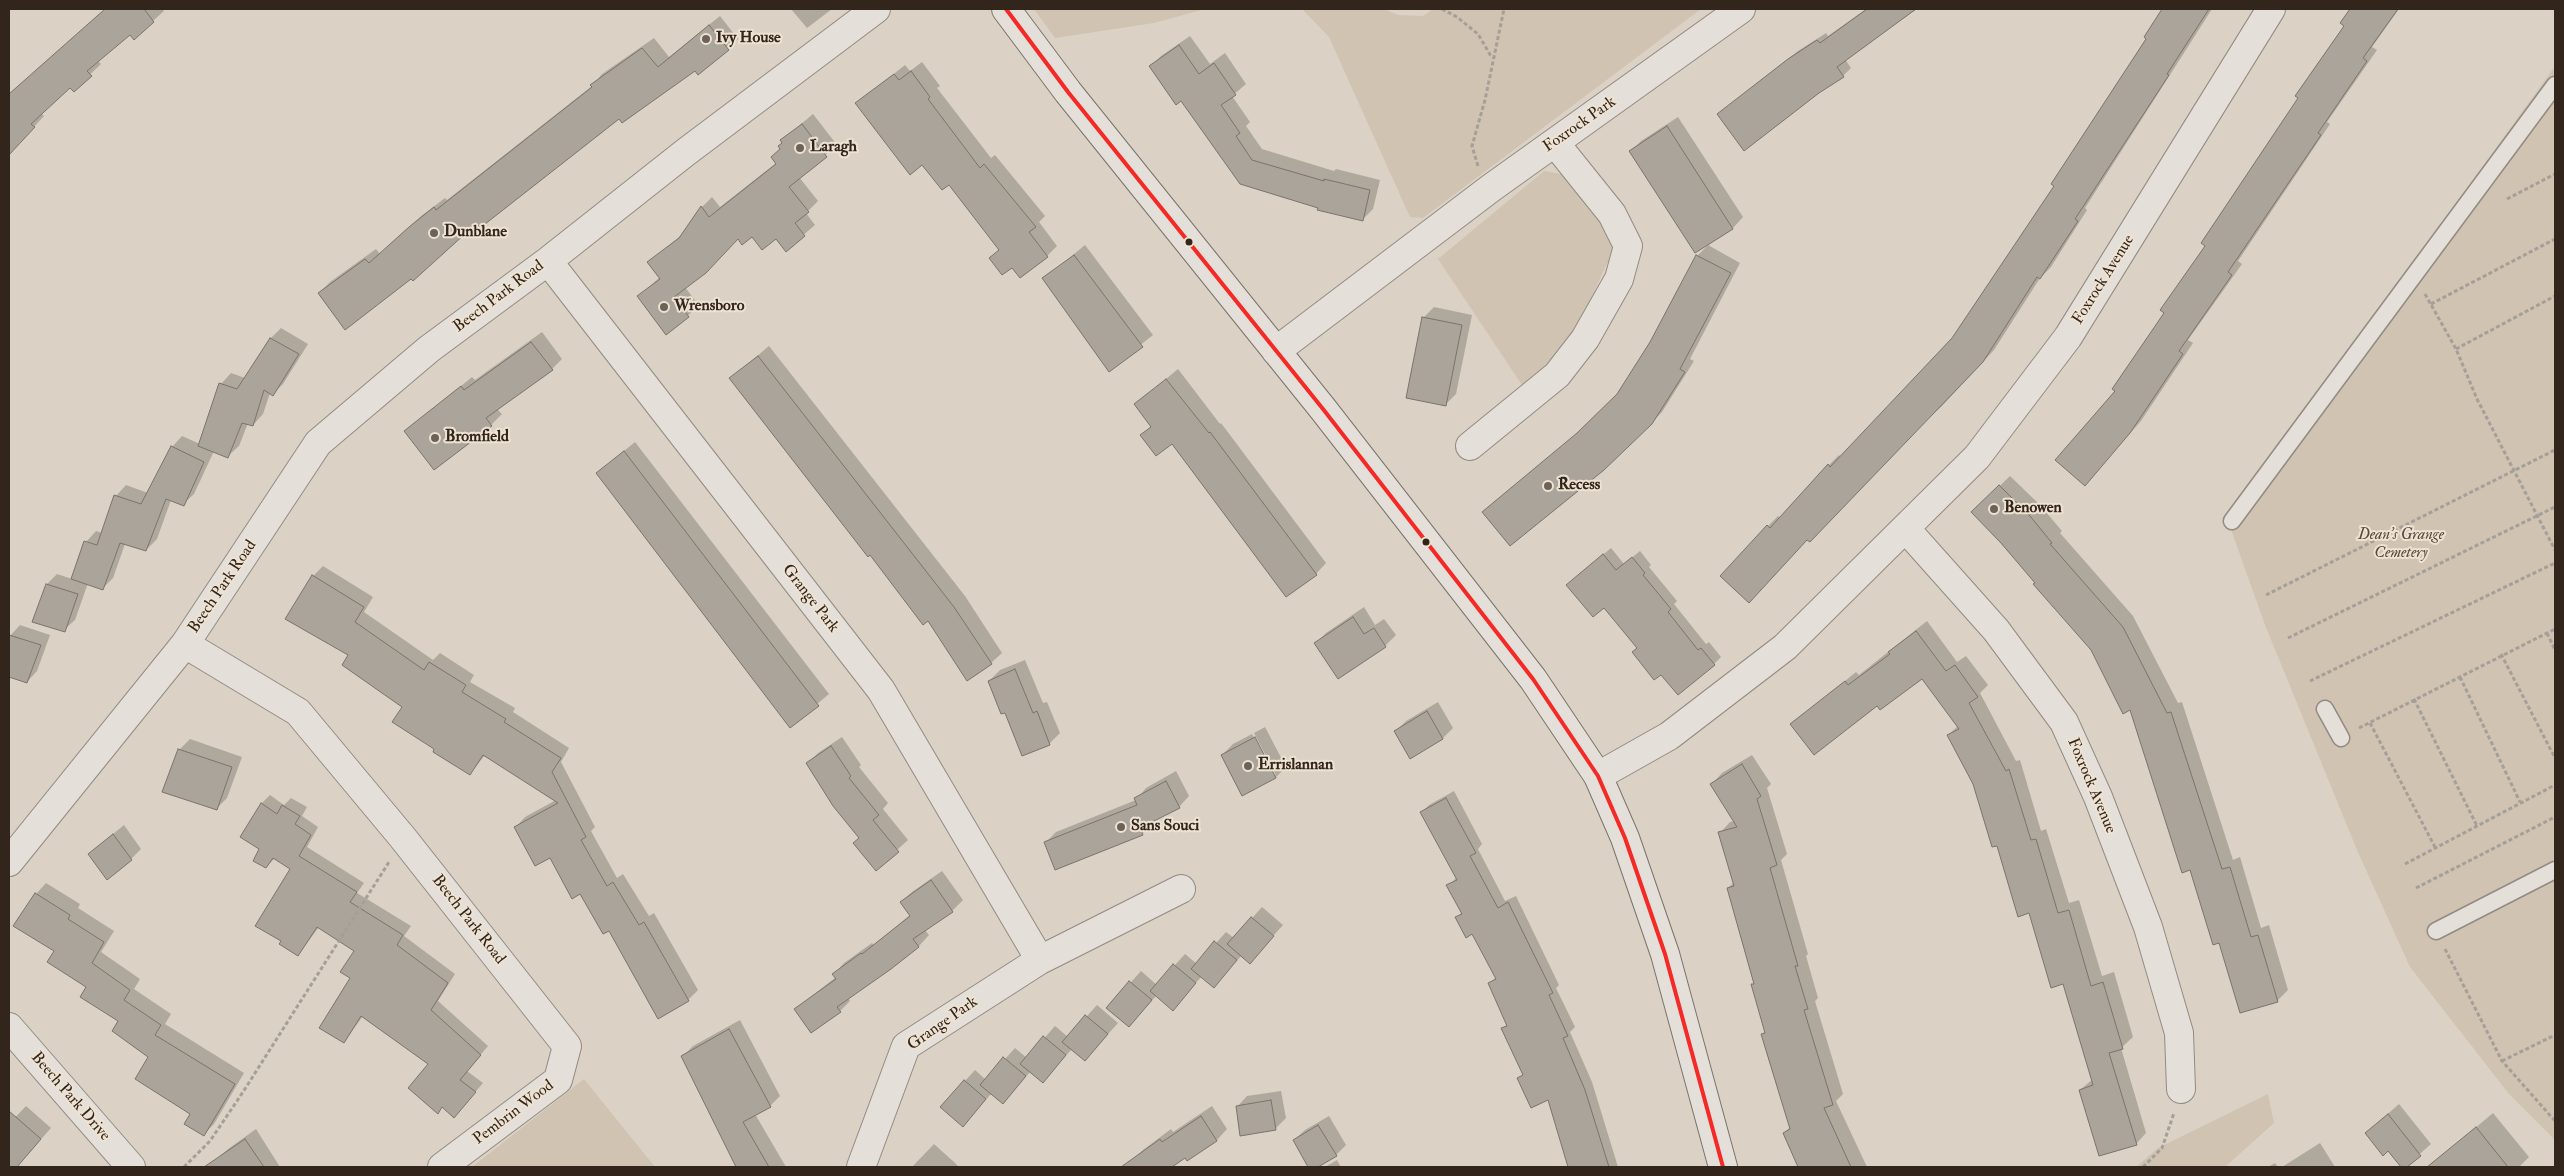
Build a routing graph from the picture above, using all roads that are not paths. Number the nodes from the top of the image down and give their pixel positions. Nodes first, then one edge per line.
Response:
1 (876, 9) edge
2 (1006, 9) edge
3 (2271, 9) edge
4 (1733, 11) edge
5 (2555, 85) edge
6 (1555, 144) junction
7 (548, 261) junction
8 (1276, 351) junction
9 (1470, 446) dead end
10 (2232, 521) dead end
11 (1906, 529) junction
12 (185, 644) junction
13 (2325, 709) dead end
14 (2340, 738) road end
15 (1598, 776) junction
16 (9, 862) edge
17 (2555, 870) edge
18 (1181, 889) dead end
19 (2436, 930) road end
20 (1040, 960) junction
21 (9, 1027) edge
22 (567, 1046) joint
23 (2181, 1089) road end
24 (132, 1167) edge
25 (442, 1167) edge
26 (862, 1167) edge
27 (1723, 1167) edge

1 - 7 street, Beech Park Road
2 - 8 street
3 - 11 street, Foxrock Avenue
4 - 6 street, Foxrock Park
5 - 10 lane
6 - 8 street, Foxrock Park
6 - 9 street
7 - 12 street, Beech Park Road
7 - 20 street, Grange Park
8 - 15 street
11 - 15 street, Foxrock Avenue
11 - 23 street, Foxrock Avenue
12 - 16 street, Beech Park Road
12 - 22 street, Beech Park Road
13 - 14 lane
15 - 27 street
17 - 19 lane
18 - 20 street, Grange Park
20 - 26 street, Grange Park
21 - 24 street, Beech Park Drive
22 - 25 street, Pembrin Wood

